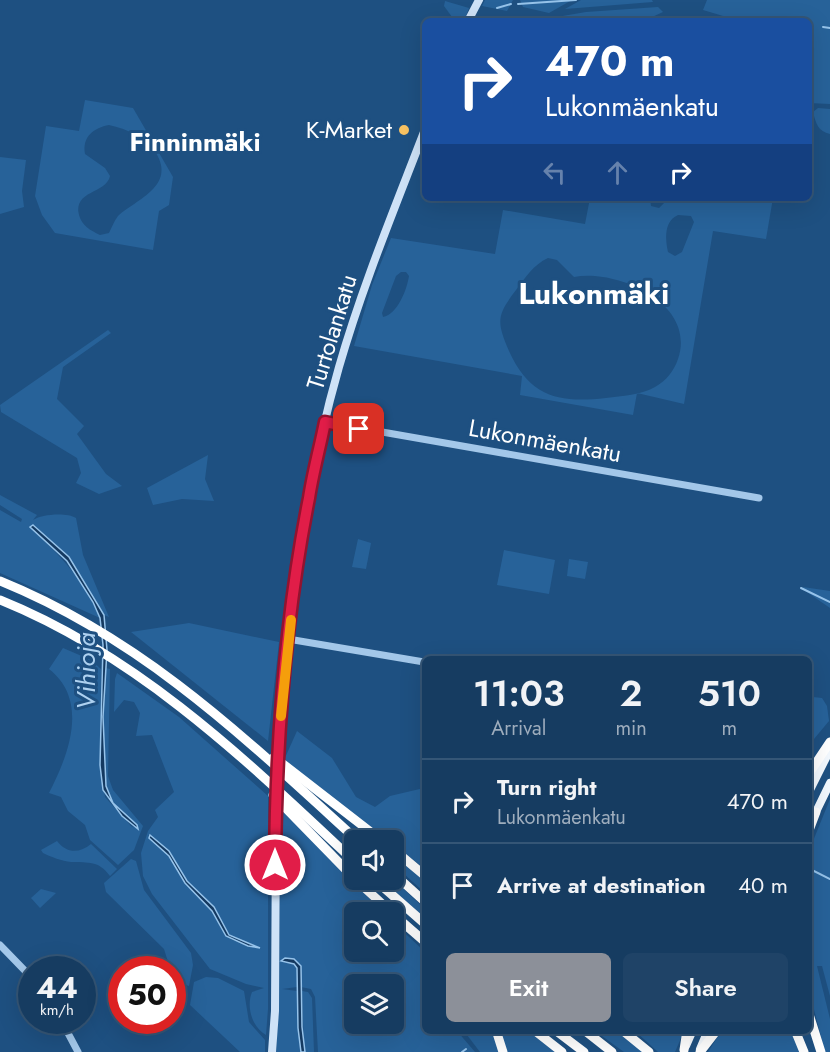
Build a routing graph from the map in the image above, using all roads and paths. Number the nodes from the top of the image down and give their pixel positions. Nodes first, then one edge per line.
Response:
1 (478, 0) edge
2 (469, 18) edge
3 (422, 137) edge
4 (325, 422) junction
5 (759, 498) dead end
6 (0, 581) edge
7 (0, 600) edge
8 (288, 639) junction
9 (422, 662) edge
10 (224, 719) junction
11 (830, 742) edge
12 (231, 748) junction
13 (830, 750) edge
14 (812, 769) edge
15 (830, 783) edge
16 (812, 786) edge
17 (816, 812) junction
18 (812, 820) edge
19 (812, 822) edge
20 (346, 830) edge
21 (368, 830) edge
22 (344, 852) edge
23 (404, 858) edge
24 (344, 869) edge
25 (422, 872) edge
26 (404, 883) edge
27 (366, 890) edge
28 (386, 890) edge
29 (422, 899) edge
30 (380, 902) edge
31 (422, 921) edge
32 (404, 924) edge
33 (422, 939) edge
34 (0, 945) edge
35 (18, 964) edge
36 (812, 1024) edge
37 (68, 1034) edge
38 (497, 1034) edge
39 (539, 1034) edge
40 (560, 1034) edge
41 (589, 1034) edge
42 (627, 1034) edge
43 (634, 1034) edge
44 (686, 1034) edge
45 (691, 1034) edge
46 (706, 1034) edge
47 (714, 1034) edge
48 (797, 1034) edge
49 (684, 1051) edge
50 (78, 1052) edge
51 (272, 1052) edge
52 (503, 1052) edge
53 (562, 1052) edge
54 (584, 1052) edge
55 (612, 1052) edge
56 (650, 1052) edge
57 (699, 1052) edge
58 (804, 1052) edge
59 (821, 1052) edge

1 - 2 main road
3 - 4 main road, Turtolankatu
4 - 5 street, Lukonmäenkatu
4 - 8 main road, Turtolankatu
6 - 10 highway
7 - 12 highway
8 - 9 street
8 - 51 main road, Turtolankatu, bridge
10 - 20 highway
10 - 21 highway
11 - 14 highway
12 - 22 highway
12 - 24 highway
13 - 16 highway
15 - 17 highway
17 - 18 highway
17 - 19 highway
23 - 25 highway
26 - 29 highway
27 - 30 highway
28 - 31 highway
32 - 33 highway
34 - 35 street
36 - 59 highway
37 - 50 street
38 - 52 highway
39 - 53 highway
40 - 54 highway
41 - 55 highway
42 - 56 highway
43 - 56 highway
44 - 49 highway
45 - 49 highway
46 - 57 highway
47 - 57 highway
48 - 58 highway

